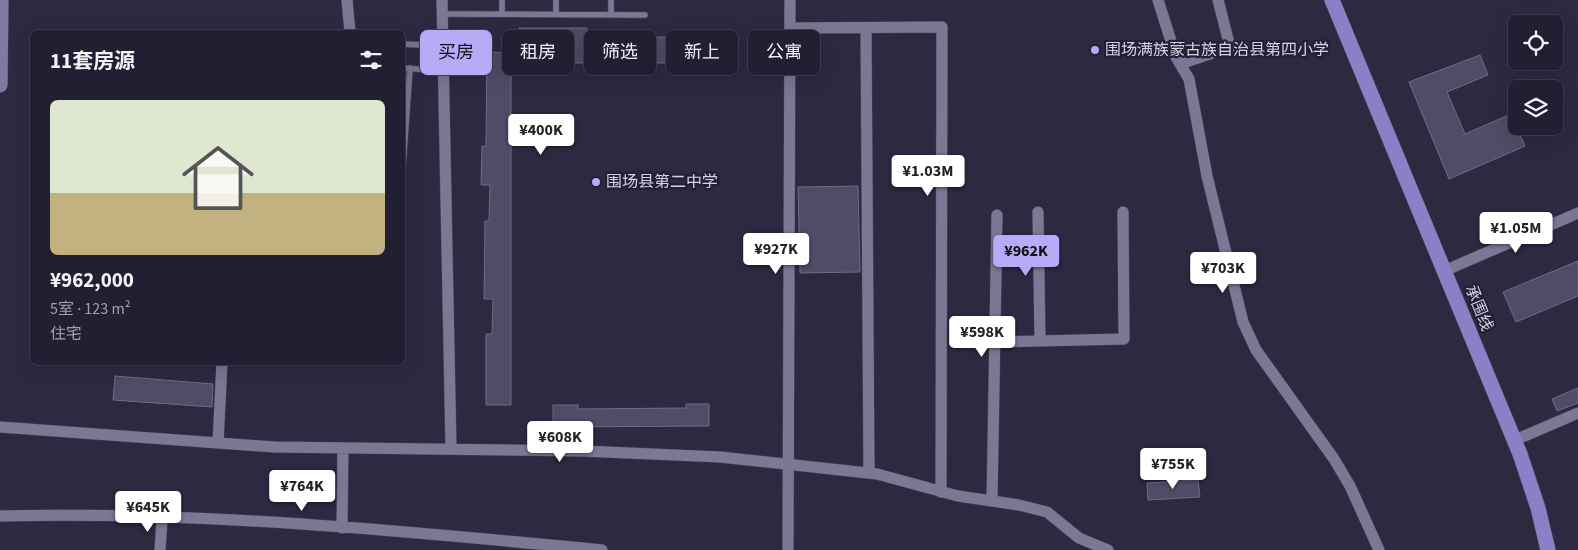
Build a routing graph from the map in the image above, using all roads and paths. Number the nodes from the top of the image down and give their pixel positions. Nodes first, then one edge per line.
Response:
1 (2, 0) edge
2 (347, 0) edge
3 (442, 0) edge
4 (502, 0) edge
5 (556, 0) edge
6 (611, 0) edge
7 (790, 0) edge
8 (1158, 0) edge
9 (1218, 0) edge
10 (1332, 0) edge
11 (443, 14) junction
12 (502, 14) junction
13 (556, 14) junction
14 (611, 15) junction
15 (645, 15) dead end
16 (790, 28) junction
17 (866, 28) junction
18 (350, 30) edge
19 (444, 30) edge
20 (405, 44) edge
21 (420, 45) edge
22 (1180, 64) junction
23 (405, 68) edge
24 (410, 68) junction
25 (420, 69) edge
26 (444, 75) edge
27 (0, 85) edge
28 (405, 138) edge
29 (1038, 212) dead end
30 (1123, 212) dead end
31 (1578, 213) edge
32 (997, 215) dead end
33 (1444, 271) junction
34 (1040, 341) junction
35 (995, 342) junction
36 (222, 365) edge
37 (1578, 413) edge
38 (0, 427) edge
39 (1515, 440) junction
40 (218, 443) junction
41 (343, 448) junction
42 (451, 449) junction
43 (788, 466) junction
44 (869, 473) junction
45 (941, 492) junction
46 (992, 501) junction
47 (0, 516) edge
48 (162, 518) junction
49 (342, 528) junction
50 (160, 550) edge
51 (602, 550) edge
52 (788, 550) edge
53 (1108, 550) edge
54 (1379, 550) edge
55 (1548, 550) edge

1 - 27 main road
2 - 18 street
3 - 11 street
4 - 12 lane
5 - 13 lane
6 - 14 lane
7 - 16 street
8 - 22 street
9 - 22 street
10 - 33 highway, 承围线
11 - 12 lane
11 - 19 street
12 - 13 lane
13 - 14 lane
14 - 15 lane
16 - 17 street
16 - 43 street
17 - 44 street
17 - 45 street
20 - 21 lane
22 - 54 street
23 - 24 lane
24 - 25 lane
24 - 28 lane
26 - 42 street
29 - 34 street
30 - 34 street
31 - 33 street
32 - 35 street
33 - 39 highway, 承围线
34 - 35 street
35 - 46 street
36 - 40 street
37 - 39 street
38 - 40 street
39 - 55 highway, 承围线
40 - 41 street
41 - 42 street
41 - 49 street
42 - 43 street
43 - 44 street
43 - 52 street
44 - 45 street
45 - 46 street
46 - 53 street
47 - 48 street
48 - 49 street
48 - 50 street
49 - 51 street

